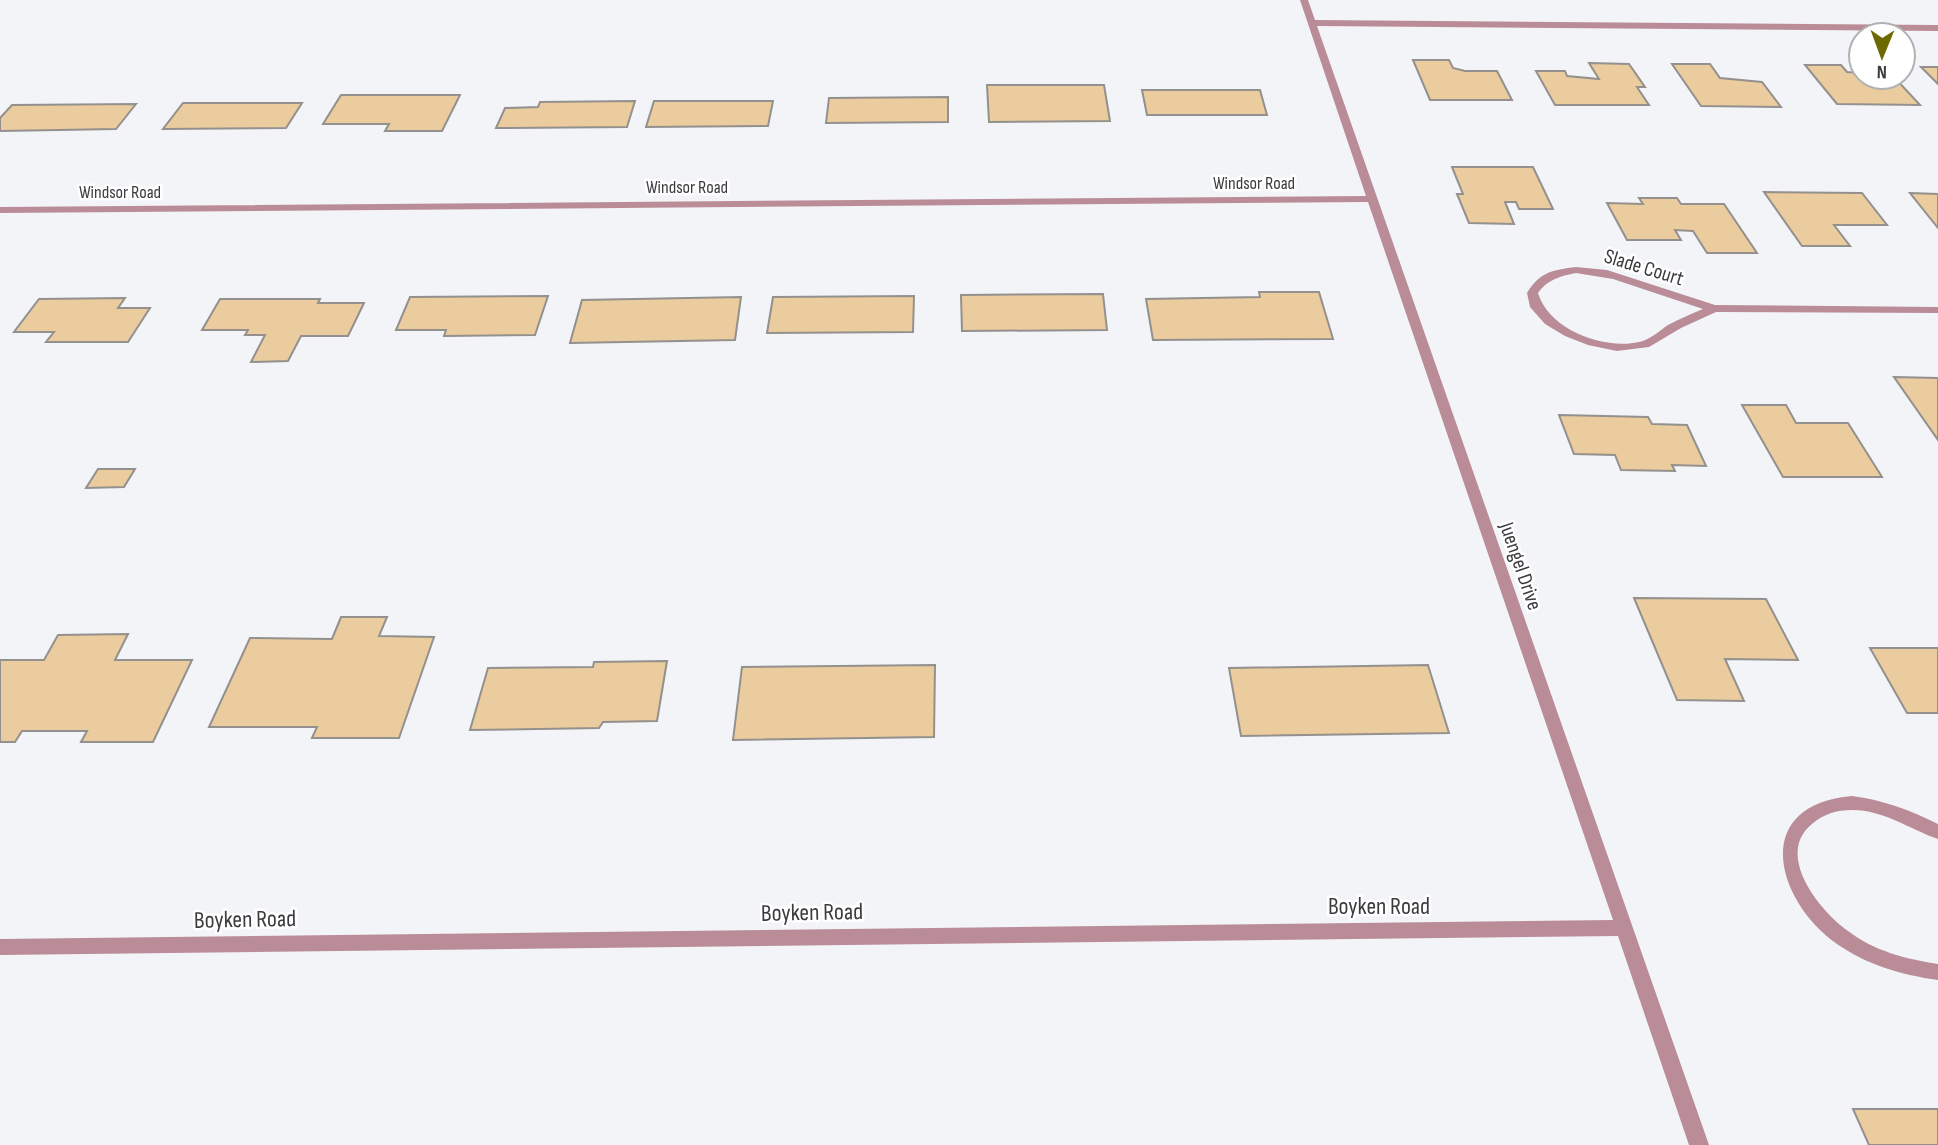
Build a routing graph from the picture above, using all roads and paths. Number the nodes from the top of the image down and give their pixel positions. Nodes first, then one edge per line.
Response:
1 (1304, 0) edge
2 (1312, 23) junction
3 (1938, 28) edge
4 (1374, 199) junction
5 (0, 210) edge
6 (1715, 308) junction
7 (1938, 310) edge
8 (1938, 832) edge
9 (1625, 928) junction
10 (0, 947) edge
11 (1938, 972) edge
12 (1699, 1145) edge

1 - 2 street, Juengel Drive
2 - 3 street
2 - 4 street, Juengel Drive
4 - 5 street, Windsor Road
4 - 9 street, Juengel Drive
6 - 6 street, Slade Court
6 - 7 street, Slade Court
8 - 11 street
9 - 10 street, Boyken Road
9 - 12 street, Juengel Drive

